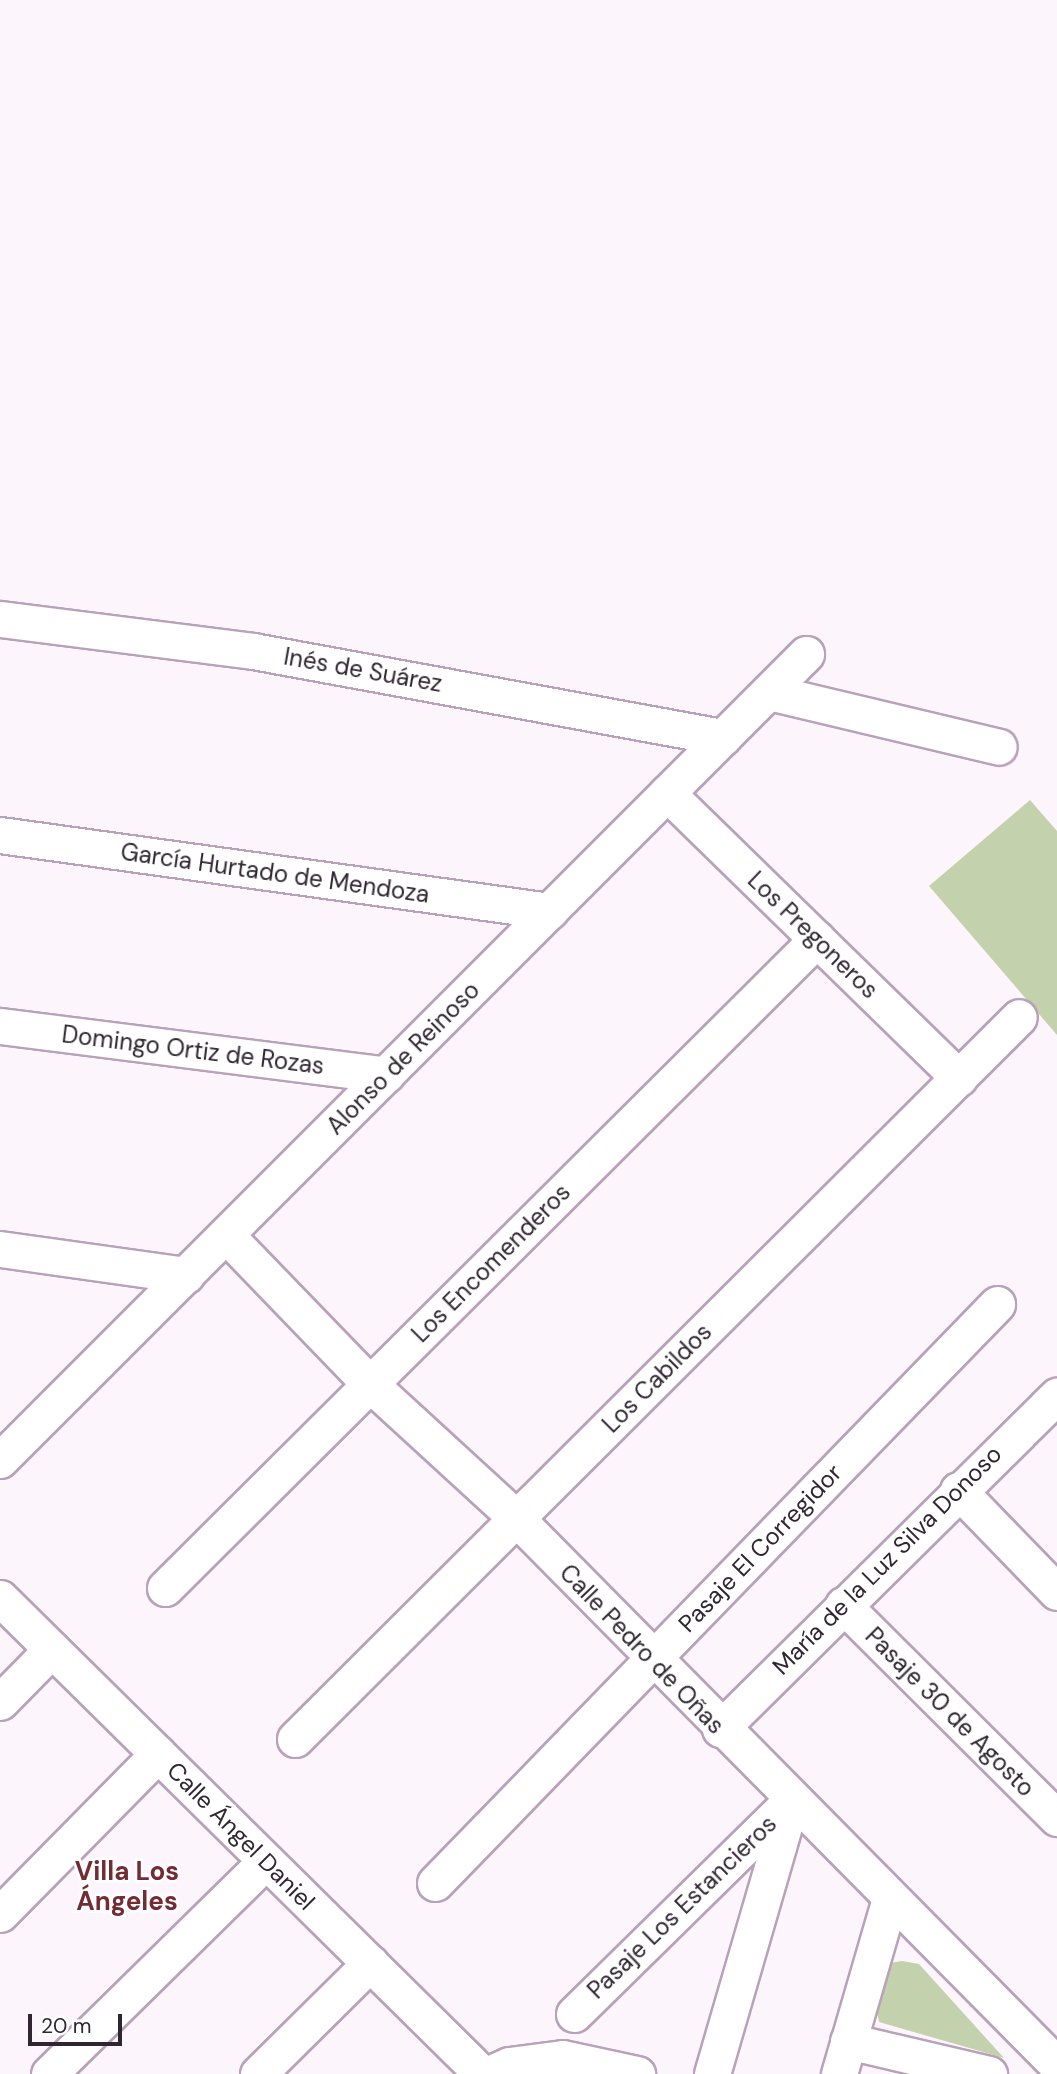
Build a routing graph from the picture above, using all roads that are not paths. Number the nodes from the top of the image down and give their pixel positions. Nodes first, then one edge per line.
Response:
1 (0, 619) edge
2 (806, 654) dead end
3 (769, 692) junction
4 (723, 737) junction
5 (999, 747) dead end
6 (667, 793) junction
7 (0, 835) edge
8 (550, 911) junction
9 (817, 939) junction
10 (1019, 1017) dead end
11 (0, 1026) edge
12 (386, 1074) junction
13 (959, 1077) junction
14 (226, 1235) junction
15 (0, 1249) edge
16 (186, 1275) junction
17 (997, 1304) dead end
18 (370, 1384) junction
19 (1057, 1395) edge
20 (0, 1460) edge
21 (958, 1490) junction
22 (516, 1518) junction
23 (165, 1588) dead end
24 (1057, 1592) edge
25 (0, 1598) edge
26 (843, 1605) junction
27 (52, 1649) junction
28 (651, 1660) junction
29 (0, 1702) edge
30 (720, 1729) junction
31 (295, 1739) dead end
32 (158, 1754) junction
33 (791, 1801) junction
34 (1057, 1818) edge
35 (266, 1861) junction
36 (435, 1882) dead end
37 (890, 1899) junction
38 (0, 1914) edge
39 (370, 1963) junction
40 (574, 2014) dead end
41 (848, 2041) junction
42 (1057, 2065) edge
43 (49, 2074) edge
44 (258, 2074) edge
45 (482, 2074) edge
46 (489, 2074) edge
47 (637, 2074) edge
48 (712, 2074) edge
49 (839, 2074) edge
50 (989, 2074) edge

1 - 4 street, Inés de Suárez
2 - 3 street, Alonso de Reinoso
3 - 4 street, Alonso de Reinoso
3 - 5 street
4 - 6 street, Alonso de Reinoso
6 - 8 street, Alonso de Reinoso
6 - 9 street, Los Pregoneros
7 - 8 street, García Hurtado de Mendoza
8 - 12 street, Alonso de Reinoso
9 - 13 street, Los Pregoneros
9 - 18 street, Los Encomenderos
10 - 13 street, Los Cabildos
11 - 12 street, Domingo Ortiz de Rozas
12 - 14 street, Alonso de Reinoso
13 - 22 street, Los Cabildos
14 - 16 street, Alonso de Reinoso
14 - 18 street, Calle Pedro de Oñas
15 - 16 street
16 - 20 street, Alonso de Reinoso
17 - 28 street, Pasaje El Corregidor
18 - 22 street, Calle Pedro de Oñas
18 - 23 street, Los Encomenderos
19 - 21 street, María de la Luz Silva Donoso
21 - 24 street
21 - 26 street, María de la Luz Silva Donoso
22 - 28 street, Calle Pedro de Oñas
22 - 31 street, Los Cabildos
25 - 27 street, Calle Ángel Daniel
26 - 30 street, María de la Luz Silva Donoso
26 - 34 street, Pasaje 30 de Agosto
27 - 29 street
27 - 32 street, Calle Ángel Daniel
28 - 30 street, Calle Pedro de Oñas
28 - 36 street, Pasaje El Corregidor
30 - 33 street, Calle Pedro de Oñas
32 - 35 street, Calle Ángel Daniel
32 - 38 street
33 - 37 street, Calle Pedro de Oñas
33 - 40 street, Pasaje Los Estancieros
33 - 48 street
35 - 39 street, Calle Ángel Daniel
35 - 43 street
37 - 41 street
37 - 42 street, Calle Pedro de Oñas
39 - 44 street
39 - 45 street, Calle Ángel Daniel
41 - 49 street
41 - 50 street
46 - 47 street

